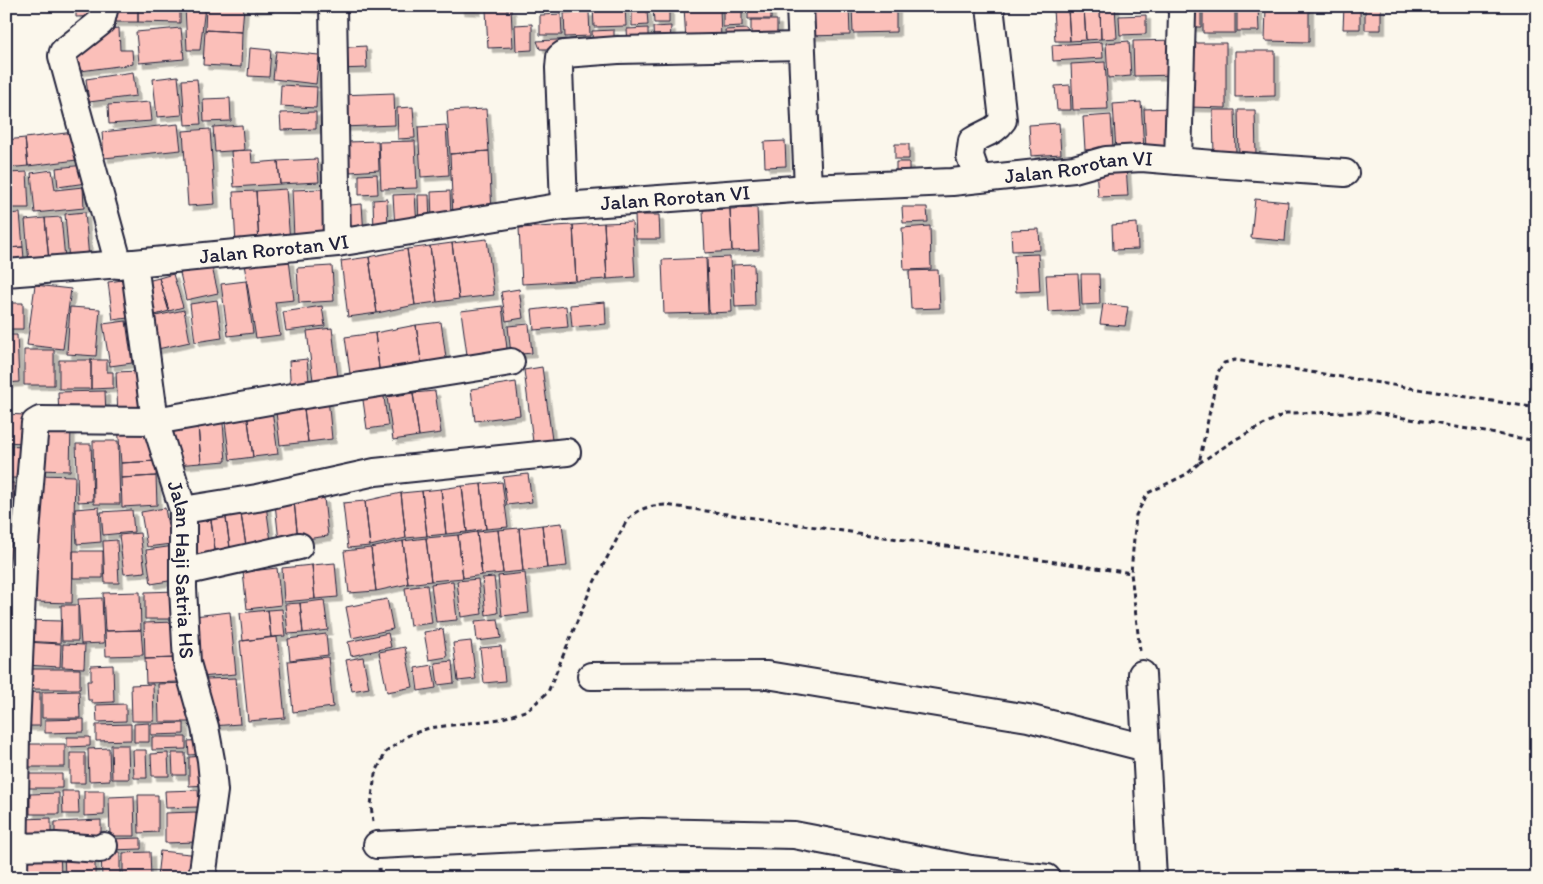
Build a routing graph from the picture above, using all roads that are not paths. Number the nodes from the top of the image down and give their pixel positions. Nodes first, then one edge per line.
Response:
1 (105, 6) edge
2 (333, 6) edge
3 (800, 6) edge
4 (990, 6) edge
5 (1182, 13) dead end
6 (800, 46) junction
7 (1178, 161) junction
8 (1345, 173) dead end
9 (978, 179) junction
10 (808, 188) junction
11 (564, 206) junction
12 (338, 243) junction
13 (126, 264) junction
14 (6, 273) edge
15 (511, 362) dead end
16 (155, 421) junction
17 (567, 452) dead end
18 (183, 510) junction
19 (299, 546) dead end
20 (183, 572) junction
21 (1142, 674) road end
22 (590, 676) dead end
23 (1146, 748) junction
24 (377, 845) road end
25 (104, 846) dead end
26 (15, 847) junction
27 (14, 878) edge
28 (202, 878) edge
29 (1047, 878) edge
30 (1152, 878) edge

1 - 13 street, Jalan Haji Satria HS
2 - 12 street
3 - 6 street
4 - 9 street
5 - 7 street
6 - 10 street
6 - 11 street
7 - 8 street, Jalan Rorotan VI
7 - 9 street, Jalan Rorotan VI
9 - 10 street, Jalan Rorotan VI
10 - 11 street, Jalan Rorotan VI
11 - 12 street, Jalan Rorotan VI
12 - 13 street, Jalan Rorotan VI
13 - 14 street, Jalan Rorotan VI
13 - 16 street, Jalan Haji Satria HS
15 - 16 street
16 - 18 street, Jalan Haji Satria HS
16 - 26 street
17 - 18 street
18 - 20 street, Jalan Haji Satria HS
19 - 20 street
20 - 28 street, Jalan Haji Satria HS
21 - 23 street
22 - 23 street
23 - 30 street
24 - 29 street
25 - 26 street
26 - 27 street

